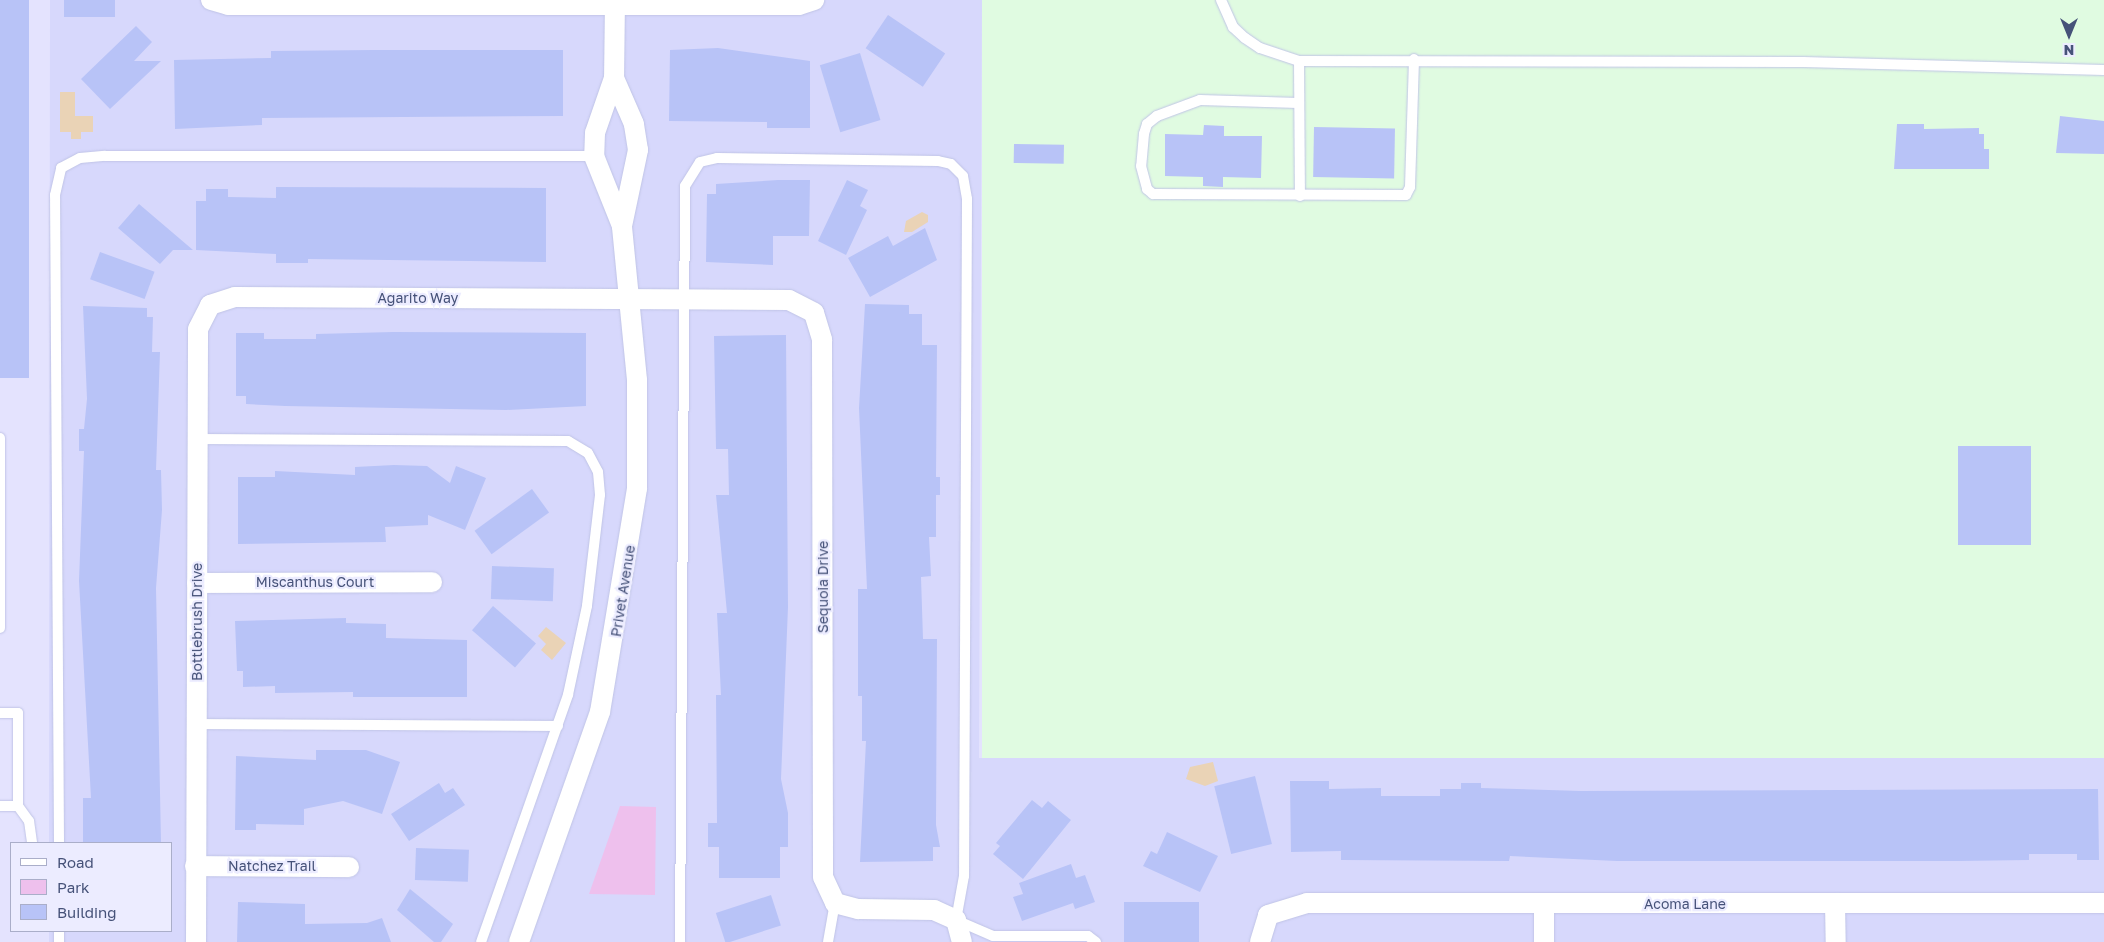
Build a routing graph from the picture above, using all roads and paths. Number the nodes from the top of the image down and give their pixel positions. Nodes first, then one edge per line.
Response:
1 (211, 0) edge
2 (814, 0) edge
3 (1221, 0) edge
4 (615, 2) edge
5 (1414, 59) junction
6 (1298, 61) junction
7 (2104, 70) edge
8 (614, 78) junction
9 (1298, 103) junction
10 (594, 156) junction
11 (1300, 196) junction
12 (622, 226) junction
13 (627, 299) junction
14 (683, 299) junction
15 (210, 305) joint
16 (0, 438) edge
17 (197, 438) junction
18 (432, 582) dead end
19 (197, 583) junction
20 (0, 628) edge
21 (0, 713) edge
22 (196, 724) junction
23 (558, 726) junction
24 (0, 806) edge
25 (18, 806) junction
26 (32, 842) edge
27 (58, 842) edge
28 (195, 866) junction
29 (349, 867) dead end
30 (835, 903) junction
31 (1836, 903) junction
32 (2104, 903) edge
33 (1544, 904) junction
34 (956, 920) junction
35 (196, 942) edge
36 (481, 942) edge
37 (519, 942) edge
38 (680, 942) edge
39 (828, 942) edge
40 (962, 942) edge
41 (1096, 942) edge
42 (1260, 942) edge
43 (1544, 942) edge
44 (1836, 942) edge

1 - 4 street
2 - 4 street
3 - 6 lane
4 - 8 street, Privet Avenue
5 - 6 lane
5 - 7 lane
5 - 11 lane
6 - 9 lane
8 - 10 street, Privet Avenue
8 - 12 street, Privet Avenue
9 - 11 lane
9 - 11 lane
10 - 12 street, Privet Avenue
10 - 27 lane
12 - 13 street, Privet Avenue
13 - 14 street, Sequoia Drive
13 - 15 street, Agarito Way
13 - 37 street, Privet Avenue
14 - 30 street, Sequoia Drive
14 - 34 lane
14 - 38 lane
15 - 17 street, Bottlebrush Drive
16 - 20 lane
17 - 19 street, Bottlebrush Drive
17 - 23 lane
18 - 19 street, Miscanthus Court
19 - 22 street, Bottlebrush Drive
21 - 25 lane
22 - 23 lane
22 - 28 street, Bottlebrush Drive
23 - 36 lane
24 - 25 lane
25 - 26 lane
28 - 29 street, Natchez Trail
28 - 35 street, Bottlebrush Drive
30 - 34 street
30 - 39 lane
31 - 32 street, Acoma Lane
31 - 33 street, Acoma Lane
31 - 44 street
33 - 42 street, Acoma Lane
33 - 43 street
34 - 40 street
34 - 41 lane

